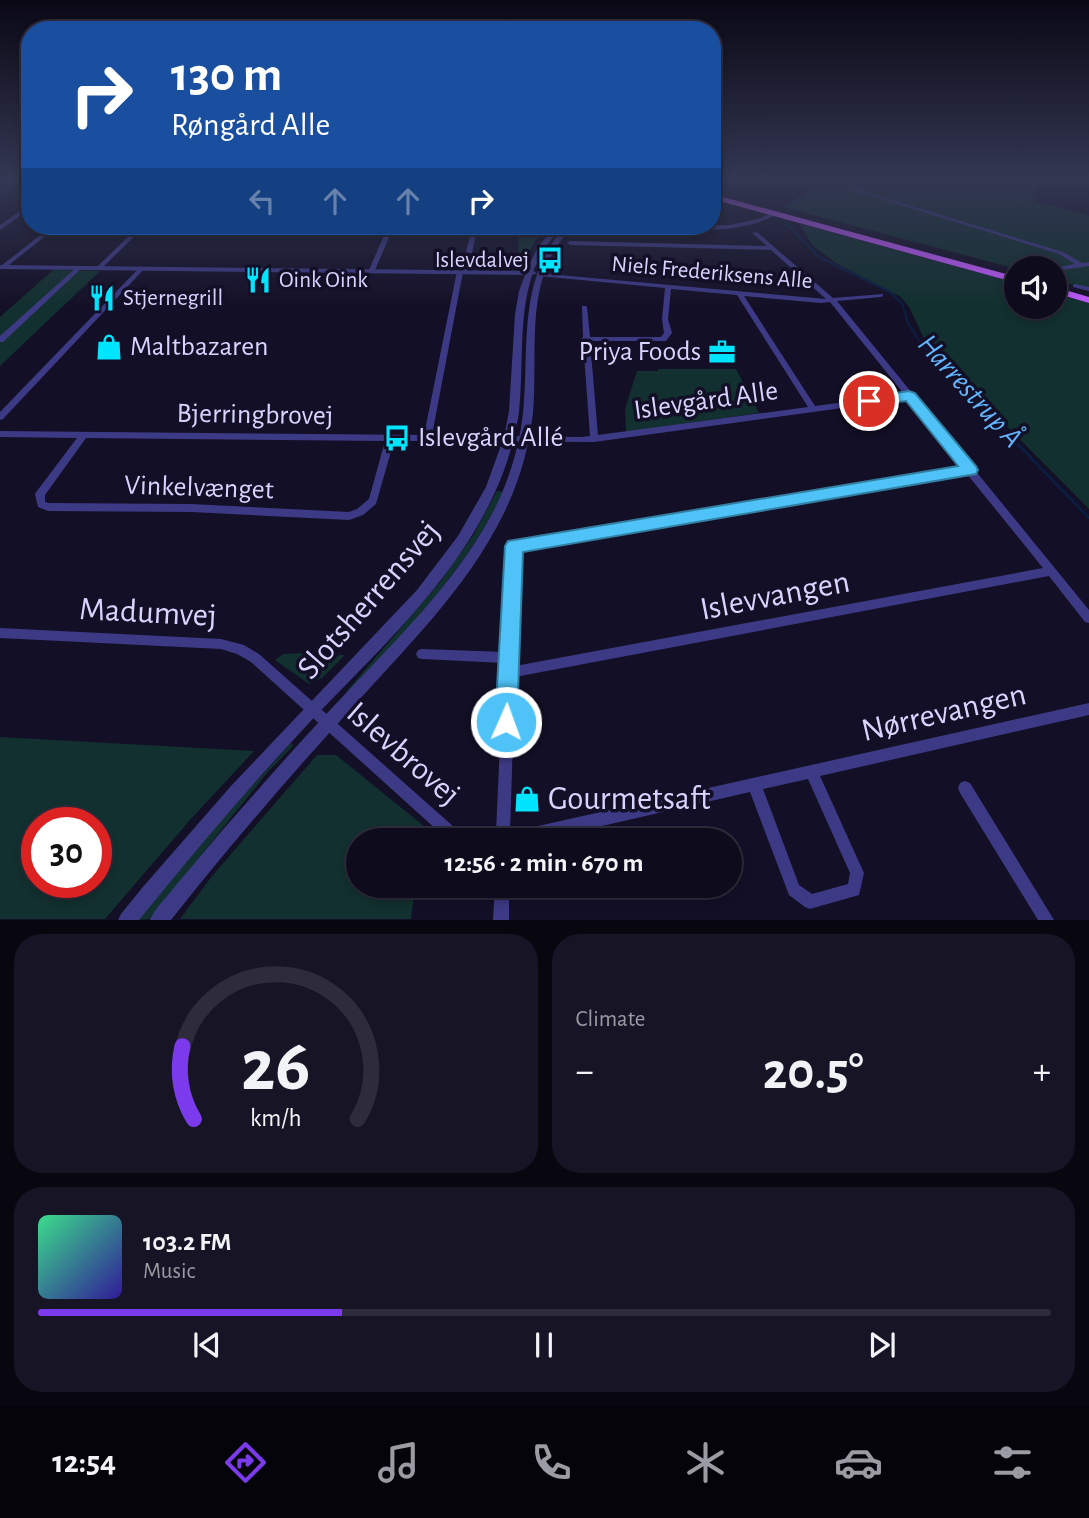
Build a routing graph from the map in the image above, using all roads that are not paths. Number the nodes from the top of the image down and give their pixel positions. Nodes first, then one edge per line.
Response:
1 (758, 222) edge
2 (803, 222) edge
3 (817, 222) edge
4 (961, 222) edge
5 (721, 227) edge
6 (755, 233) dead end
7 (43, 235) edge
8 (133, 235) edge
9 (387, 235) edge
10 (472, 235) edge
11 (550, 235) edge
12 (560, 235) edge
13 (570, 243) dead end
14 (772, 248) junction
15 (1089, 264) edge
16 (1081, 265) junction
17 (1, 267) edge
18 (80, 267) junction
19 (1067, 267) edge
20 (99, 268) junction
21 (142, 268) junction
22 (372, 270) junction
23 (1004, 270) edge
24 (462, 271) junction
25 (533, 274) junction
26 (1004, 276) edge
27 (668, 286) junction
28 (1067, 286) edge
29 (1075, 286) dead end
30 (1089, 291) edge
31 (739, 293) junction
32 (1067, 294) edge
33 (881, 295) dead end
34 (1089, 300) edge
35 (833, 301) junction
36 (584, 307) dead end
37 (0, 340) edge
38 (586, 340) junction
39 (909, 396) junction
40 (813, 409) junction
41 (0, 417) edge
42 (0, 434) edge
43 (84, 435) junction
44 (594, 439) junction
45 (390, 440) junction
46 (427, 440) junction
47 (516, 440) junction
48 (970, 470) junction
49 (1051, 571) junction
50 (1089, 618) edge
51 (0, 633) edge
52 (422, 654) dead end
53 (509, 658) junction
54 (508, 673) junction
55 (1089, 709) edge
56 (311, 711) junction
57 (327, 725) junction
58 (812, 772) junction
59 (754, 785) junction
60 (965, 788) dead end
61 (444, 828) edge
62 (504, 828) edge
63 (560, 828) edge
64 (502, 898) edge
65 (127, 919) edge
66 (159, 919) edge
67 (501, 919) edge
68 (1047, 919) edge

1 - 5 street
2 - 26 main road
3 - 23 main road
4 - 16 street
6 - 14 street
7 - 17 street
8 - 20 street
9 - 22 street
10 - 24 street
11 - 25 street, Slotsherrensvej
12 - 25 street, Slotsherrensvej
13 - 14 street
14 - 35 street
15 - 16 street
16 - 19 street
17 - 18 street
18 - 20 street
18 - 37 street
20 - 21 street
21 - 22 street
21 - 41 street
22 - 24 street
24 - 25 street
24 - 46 street
25 - 27 street, Niels Frederiksens Alle
25 - 47 street, Slotsherrensvej
27 - 31 street, Niels Frederiksens Alle
27 - 38 street
28 - 30 main road
29 - 30 street
31 - 35 street, Niels Frederiksens Alle
31 - 40 street
32 - 34 main road
33 - 35 street, Niels Frederiksens Alle
35 - 39 street
36 - 38 street
38 - 44 street
39 - 40 street, Islevgård Alle
39 - 48 street
40 - 44 street, Islevgård Alle
42 - 43 street, Bjerringbrovej
43 - 45 street, Bjerringbrovej
43 - 45 street, Vinkelvænget
44 - 47 street, Islevgård Alle
45 - 46 street, Bjerringbrovej
46 - 47 street, Bjerringbrovej
47 - 56 street, Slotsherrensvej
47 - 57 street, Slotsherrensvej
48 - 49 street
48 - 53 street, Islevbrovej
49 - 50 street
49 - 54 street, Islevvangen
51 - 56 street, Madumvej
52 - 53 street
53 - 54 street, Islevbrovej
54 - 62 street, Islevbrovej
55 - 58 street, Nørrevangen
56 - 57 street, Islevbrovej
56 - 65 street, Slotsherrensvej
57 - 61 street, Islevbrovej
57 - 66 street, Slotsherrensvej
58 - 59 street, Nørrevangen
58 - 59 street
59 - 63 street, Nørrevangen
60 - 68 street
64 - 67 street

